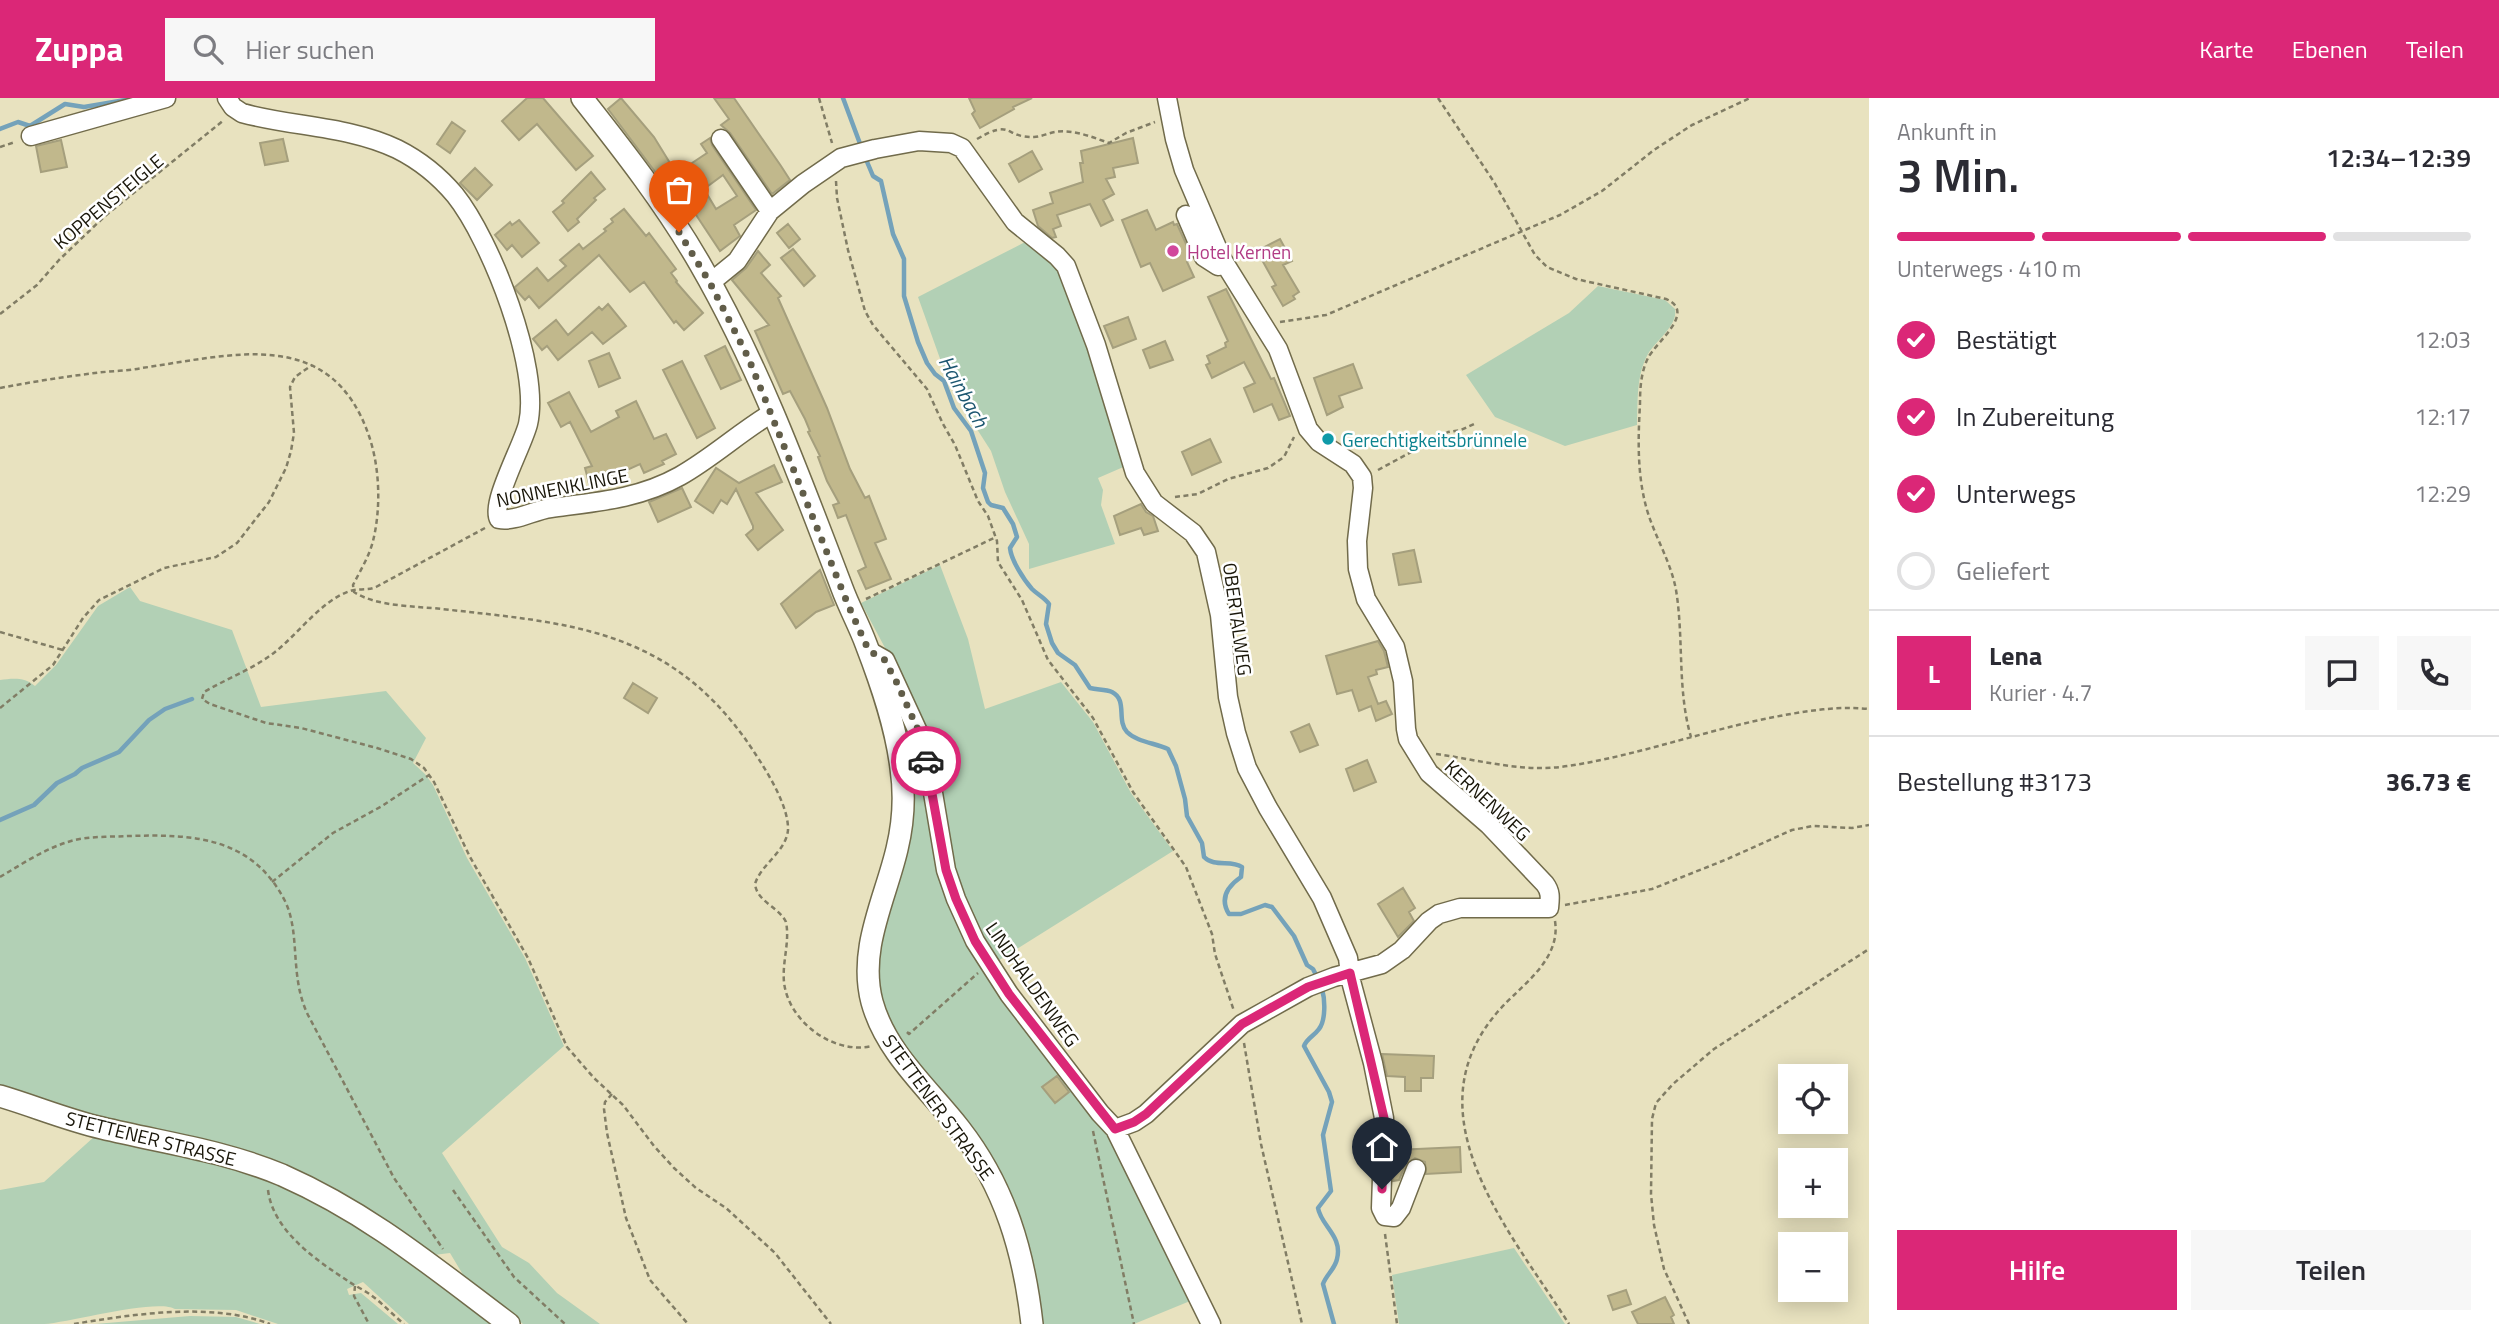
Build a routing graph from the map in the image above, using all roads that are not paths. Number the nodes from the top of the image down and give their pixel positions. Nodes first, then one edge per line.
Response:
1 (166, 98) edge
2 (582, 98) edge
3 (1167, 98) edge
4 (232, 104) edge
5 (32, 136) dead end
6 (721, 139) dead end
7 (769, 211) junction
8 (1185, 215) dead end
9 (1225, 264) junction
10 (710, 283) junction
11 (772, 413) junction
12 (869, 651) junction
13 (1350, 973) junction
14 (0, 1096) edge
15 (1115, 1129) junction
16 (1416, 1169) dead end
17 (509, 1324) edge
18 (1032, 1324) edge
19 (1211, 1324) edge

1 - 5 street
2 - 10 main road, STETTENER STRASSE
3 - 9 street
4 - 11 street, NONNENKLINGE
6 - 7 street
7 - 10 street
7 - 13 street, OBERTALWEG
8 - 9 street
9 - 13 street, KERNENWEG
10 - 11 main road, STETTENER STRASSE
11 - 12 main road, STETTENER STRASSE
12 - 15 street, LINDHALDENWEG
12 - 18 main road, STETTENER STRASSE
13 - 15 street
13 - 16 street, OBERTALWEG
14 - 17 main road, STETTENER STRASSE
15 - 19 street, LINDHALDENWEG

